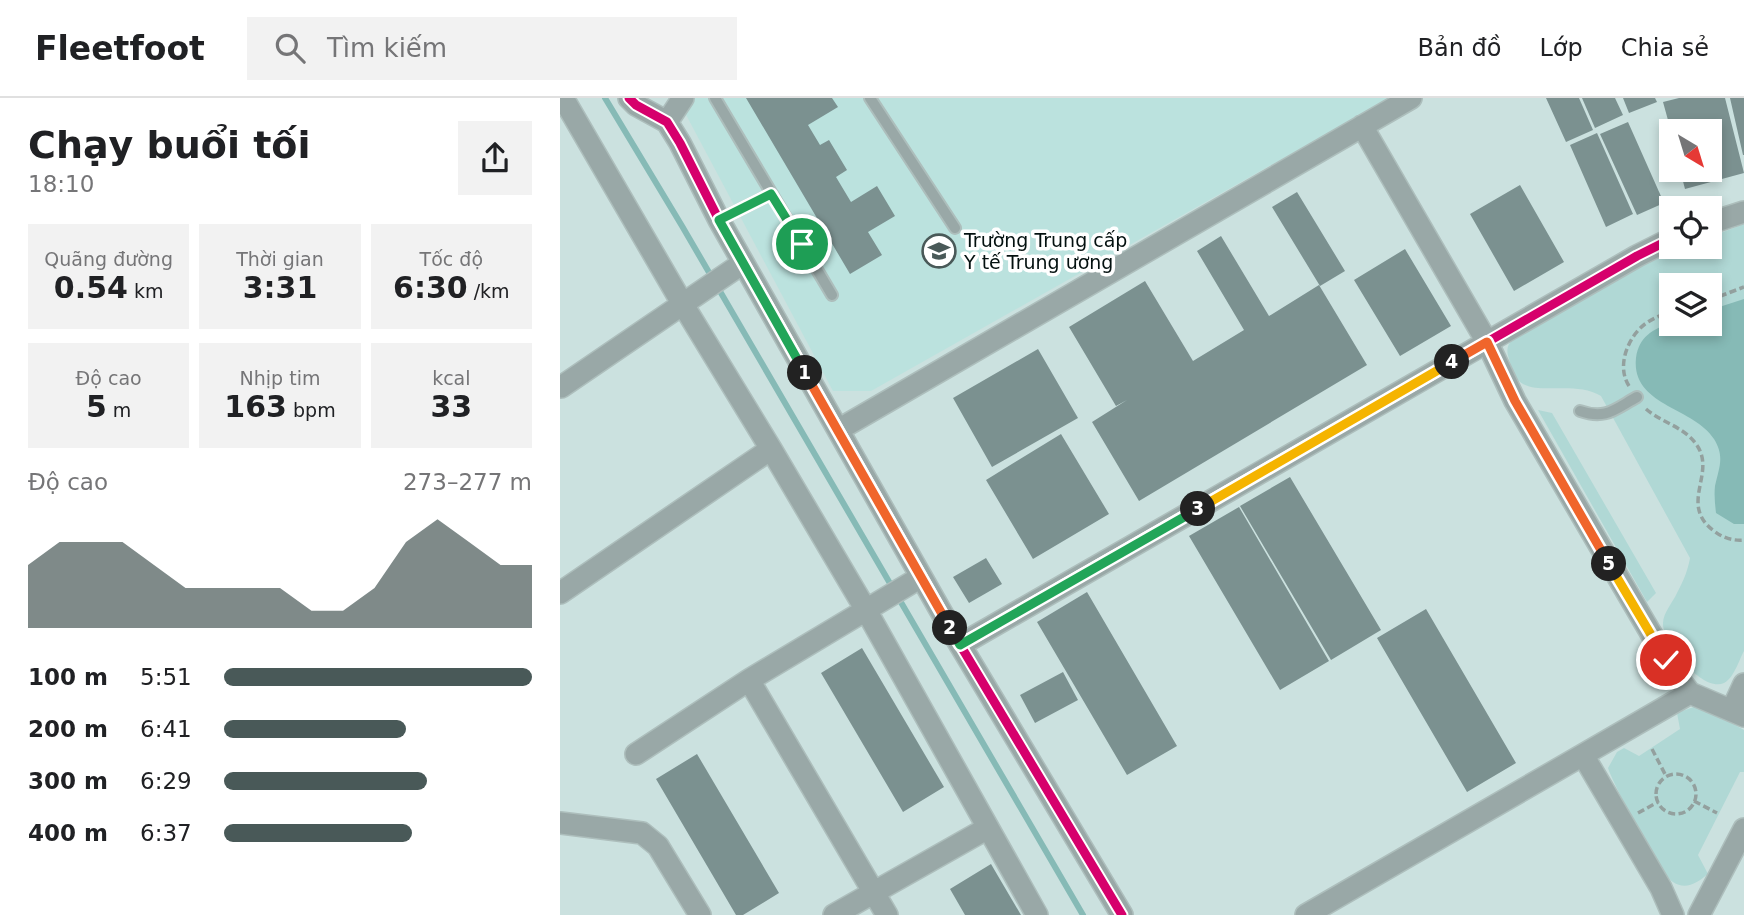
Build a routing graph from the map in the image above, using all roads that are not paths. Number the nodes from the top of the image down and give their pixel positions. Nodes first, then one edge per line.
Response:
1 (563, 98) edge
2 (629, 98) edge
3 (683, 98) edge
4 (715, 98) edge
5 (870, 98) edge
6 (1411, 98) edge
7 (667, 122) junction
8 (1362, 126) junction
9 (771, 194) junction
10 (1744, 212) edge
11 (1722, 219) edge
12 (719, 220) junction
13 (955, 228) dead end
14 (1659, 245) edge
15 (737, 267) junction
16 (832, 295) dead end
17 (689, 298) junction
18 (1487, 342) junction
19 (560, 387) edge
20 (1637, 397) road end
21 (1580, 411) dead end
22 (838, 430) junction
23 (771, 449) junction
24 (915, 581) junction
25 (560, 593) edge
26 (869, 608) junction
27 (960, 645) junction
28 (749, 680) junction
29 (1744, 684) edge
30 (1690, 693) junction
31 (1738, 713) edge
32 (636, 754) dead end
33 (1583, 755) junction
34 (560, 822) edge
35 (986, 828) junction
36 (1744, 829) edge
37 (874, 893) junction
38 (700, 915) edge
39 (834, 915) edge
40 (887, 915) edge
41 (1037, 915) edge
42 (1122, 915) edge
43 (1306, 915) edge
44 (1673, 915) edge
45 (1699, 915) edge

1 - 17 street
2 - 7 street
3 - 7 street
4 - 9 lane
5 - 13 lane
6 - 8 street
7 - 12 street
8 - 18 street
8 - 22 street
9 - 12 lane
9 - 16 lane
10 - 11 street
12 - 15 street
14 - 18 street
15 - 17 street
15 - 22 street
17 - 19 street
17 - 23 street
18 - 27 street
18 - 30 street
20 - 21 lane
22 - 24 street
23 - 25 street
23 - 26 street
24 - 26 street
24 - 27 street
26 - 28 street
26 - 35 street
27 - 42 street
28 - 32 street
28 - 37 street
29 - 31 street
30 - 31 street
30 - 33 street
33 - 43 street
33 - 44 street
34 - 38 street
35 - 37 street
35 - 41 street
36 - 45 street
37 - 39 street
37 - 40 street

